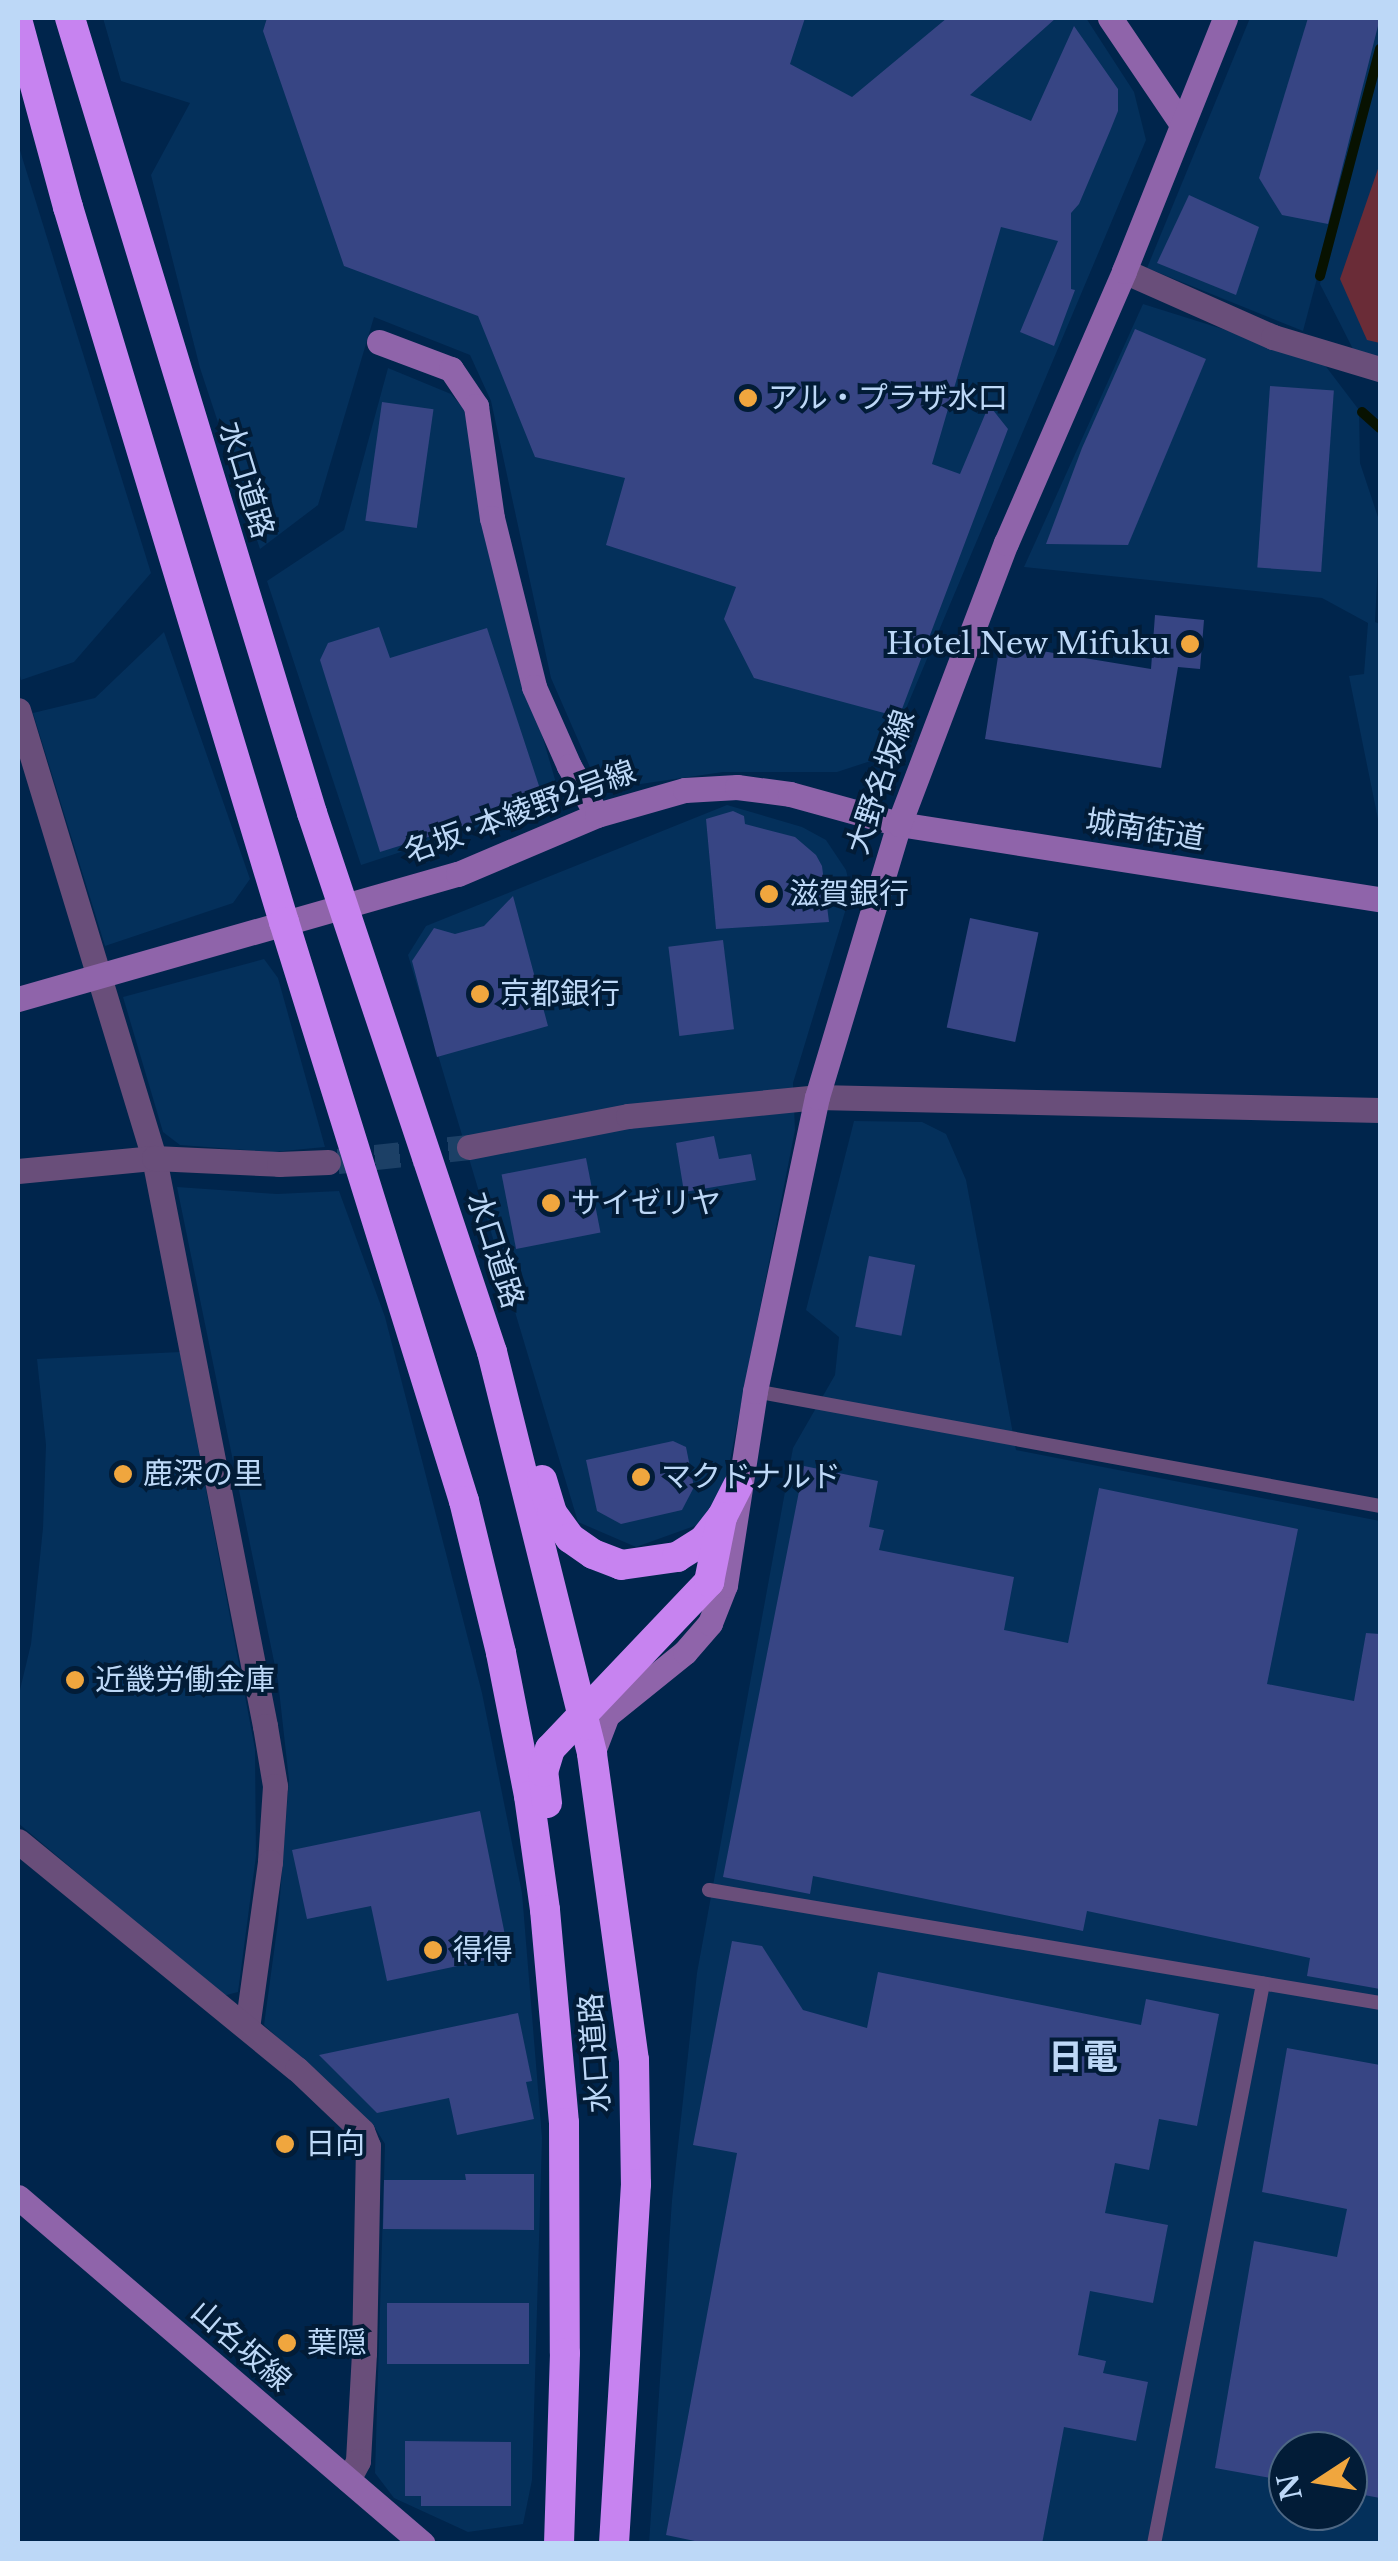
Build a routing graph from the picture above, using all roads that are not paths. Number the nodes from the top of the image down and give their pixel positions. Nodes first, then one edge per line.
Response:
1 (70, 18) edge
2 (1110, 18) edge
3 (1224, 18) edge
4 (18, 23) edge
5 (1180, 123) junction
6 (1124, 271) junction
7 (379, 342) dead end
8 (1380, 369) edge
9 (18, 710) edge
10 (597, 815) junction
11 (899, 824) junction
12 (1380, 899) edge
13 (344, 906) junction
14 (284, 922) junction
15 (98, 973) junction
16 (18, 999) edge
17 (818, 1097) junction
18 (1380, 1110) edge
19 (469, 1148) tunnel mouth
20 (154, 1158) junction
21 (328, 1162) tunnel mouth
22 (18, 1171) edge
23 (492, 1352) junction
24 (755, 1391) junction
25 (738, 1486) junction
26 (1380, 1506) edge
27 (722, 1518) junction
28 (582, 1714) junction
29 (592, 1754) junction
30 (18, 1842) edge
31 (710, 1890) dead end
32 (1263, 1984) junction
33 (1380, 2003) edge
34 (246, 2027) junction
35 (566, 2151) junction
36 (18, 2197) edge
37 (348, 2480) junction
38 (424, 2544) edge
39 (559, 2544) edge
40 (614, 2544) edge
41 (1154, 2544) edge

1 - 13 highway, 水口道路
2 - 5 main road
3 - 5 main road, 大野名坂線
4 - 14 highway, 水口道路
5 - 6 main road, 大野名坂線
6 - 8 street
6 - 11 main road, 大野名坂線
7 - 10 main road
9 - 15 street
10 - 11 main road, 名坂･本綾野2号線
10 - 13 main road, 名坂･本綾野2号線
11 - 12 main road, 城南街道
11 - 17 main road, 大野名坂線
13 - 14 main road, 名坂･本綾野2号線
13 - 23 highway, 水口道路
14 - 15 main road, 名坂･本綾野2号線
14 - 35 highway, 水口道路
15 - 16 main road, 名坂･本綾野2号線
15 - 20 street
17 - 18 street
17 - 19 street
17 - 24 main road, 大野名坂線
20 - 21 street
20 - 22 street
20 - 34 street
23 - 27 highway
23 - 28 highway, 水口道路
24 - 25 main road, 大野名坂線
24 - 26 lane
25 - 27 highway
25 - 29 main road, 大野名坂線
27 - 28 highway
28 - 29 highway, 水口道路
28 - 35 highway
29 - 40 highway, 水口道路
30 - 34 street
31 - 32 lane
32 - 33 lane
32 - 41 lane
34 - 37 street
35 - 39 highway, 水口道路
36 - 37 main road, 山名坂線
37 - 38 main road, 山名坂線

